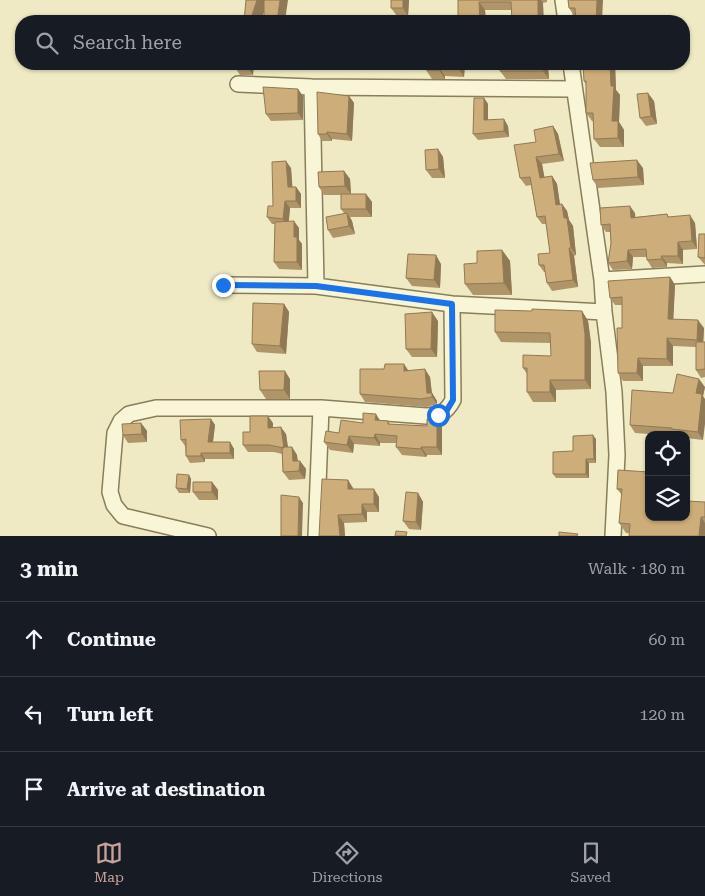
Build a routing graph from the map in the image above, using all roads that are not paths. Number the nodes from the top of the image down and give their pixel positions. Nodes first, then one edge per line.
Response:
1 (563, 0) edge
2 (565, 15) edge
3 (572, 70) edge
4 (238, 84) dead end
5 (312, 87) junction
6 (574, 89) junction
7 (705, 274) edge
8 (602, 280) junction
9 (223, 285) dead end
10 (316, 286) junction
11 (452, 304) junction
12 (604, 312) junction
13 (321, 408) junction
14 (208, 536) edge
15 (316, 536) edge
16 (612, 536) edge

1 - 2 street
3 - 6 street
4 - 5 street
5 - 6 street
5 - 10 street
6 - 8 street
7 - 8 street
8 - 12 street
9 - 10 street
10 - 11 street
11 - 12 street
11 - 13 street
12 - 16 street
13 - 14 street
13 - 15 street

